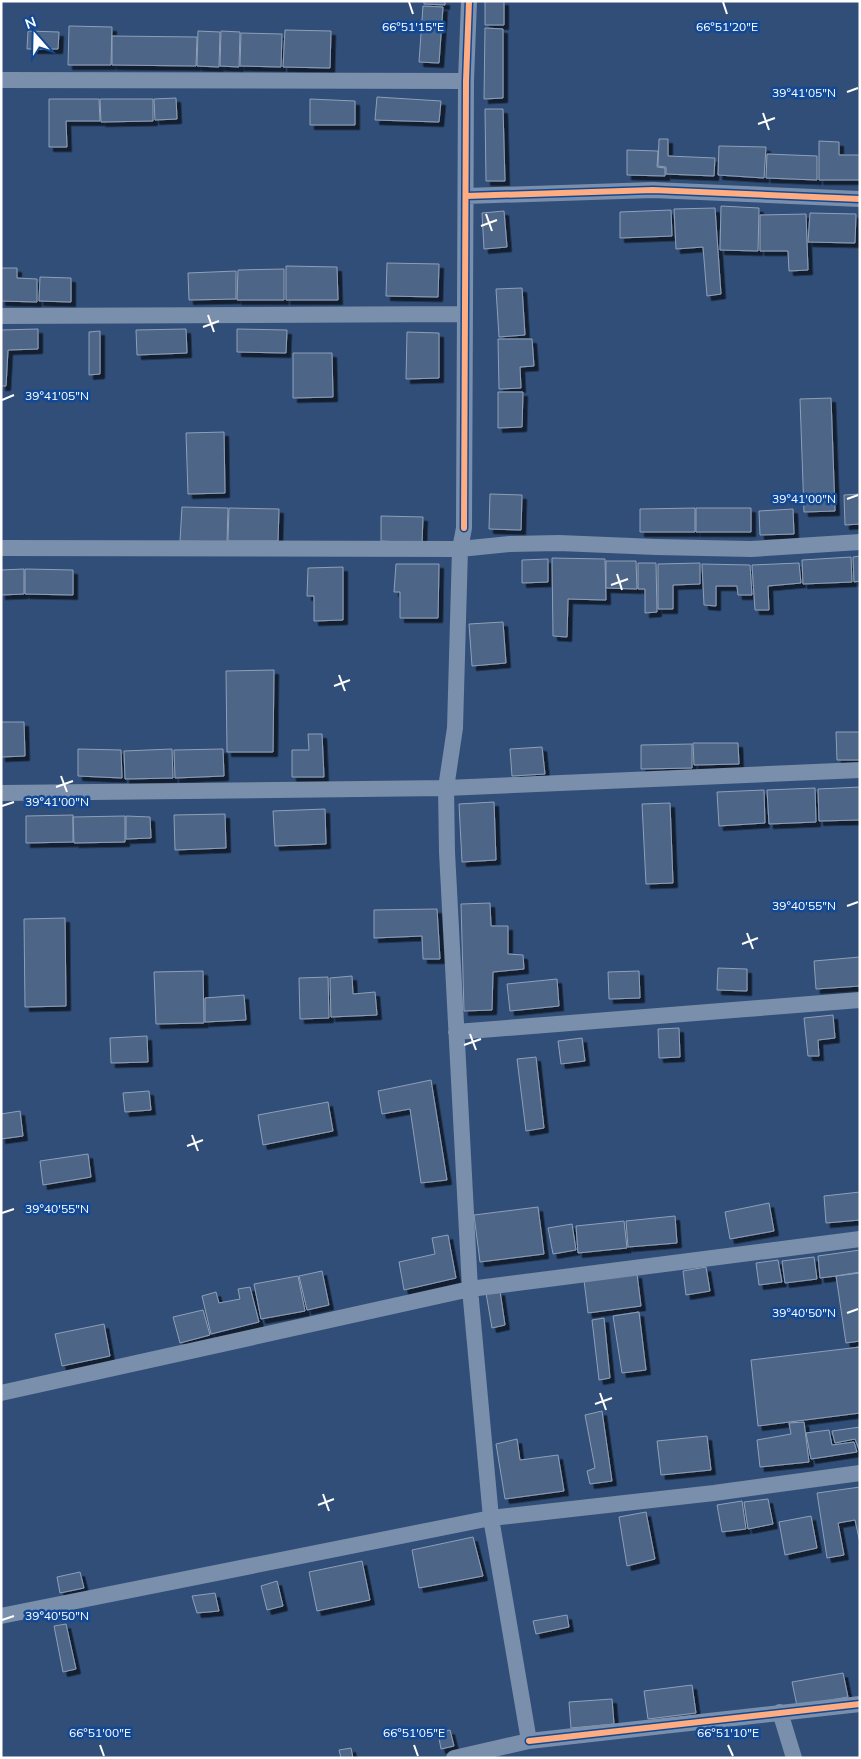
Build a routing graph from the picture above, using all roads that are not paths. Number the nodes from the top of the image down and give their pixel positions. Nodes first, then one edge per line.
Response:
1 (469, 1) edge
2 (1, 80) edge
3 (466, 81) junction
4 (466, 196) junction
5 (860, 198) edge
6 (465, 314) junction
7 (1, 316) edge
8 (860, 542) edge
9 (1, 548) edge
10 (460, 549) junction
11 (860, 770) edge
12 (446, 788) junction
13 (1, 793) edge
14 (860, 1000) edge
15 (456, 1032) junction
16 (860, 1239) edge
17 (470, 1289) junction
18 (1, 1393) edge
19 (860, 1474) edge
20 (491, 1518) junction
21 (1, 1616) edge
22 (860, 1704) edge
23 (780, 1712) junction
24 (529, 1740) junction
25 (454, 1758) edge
26 (794, 1758) edge

1 - 3 street
2 - 3 street
3 - 4 street
4 - 5 street
4 - 6 street
6 - 7 street
6 - 10 street
8 - 10 street
9 - 10 street
10 - 12 street
11 - 12 street
12 - 13 street
12 - 15 street
14 - 15 street
15 - 17 street
16 - 17 street
17 - 18 street
17 - 20 street
19 - 20 street
20 - 21 street
20 - 24 street
22 - 23 street
23 - 24 street
23 - 26 street
24 - 25 street

